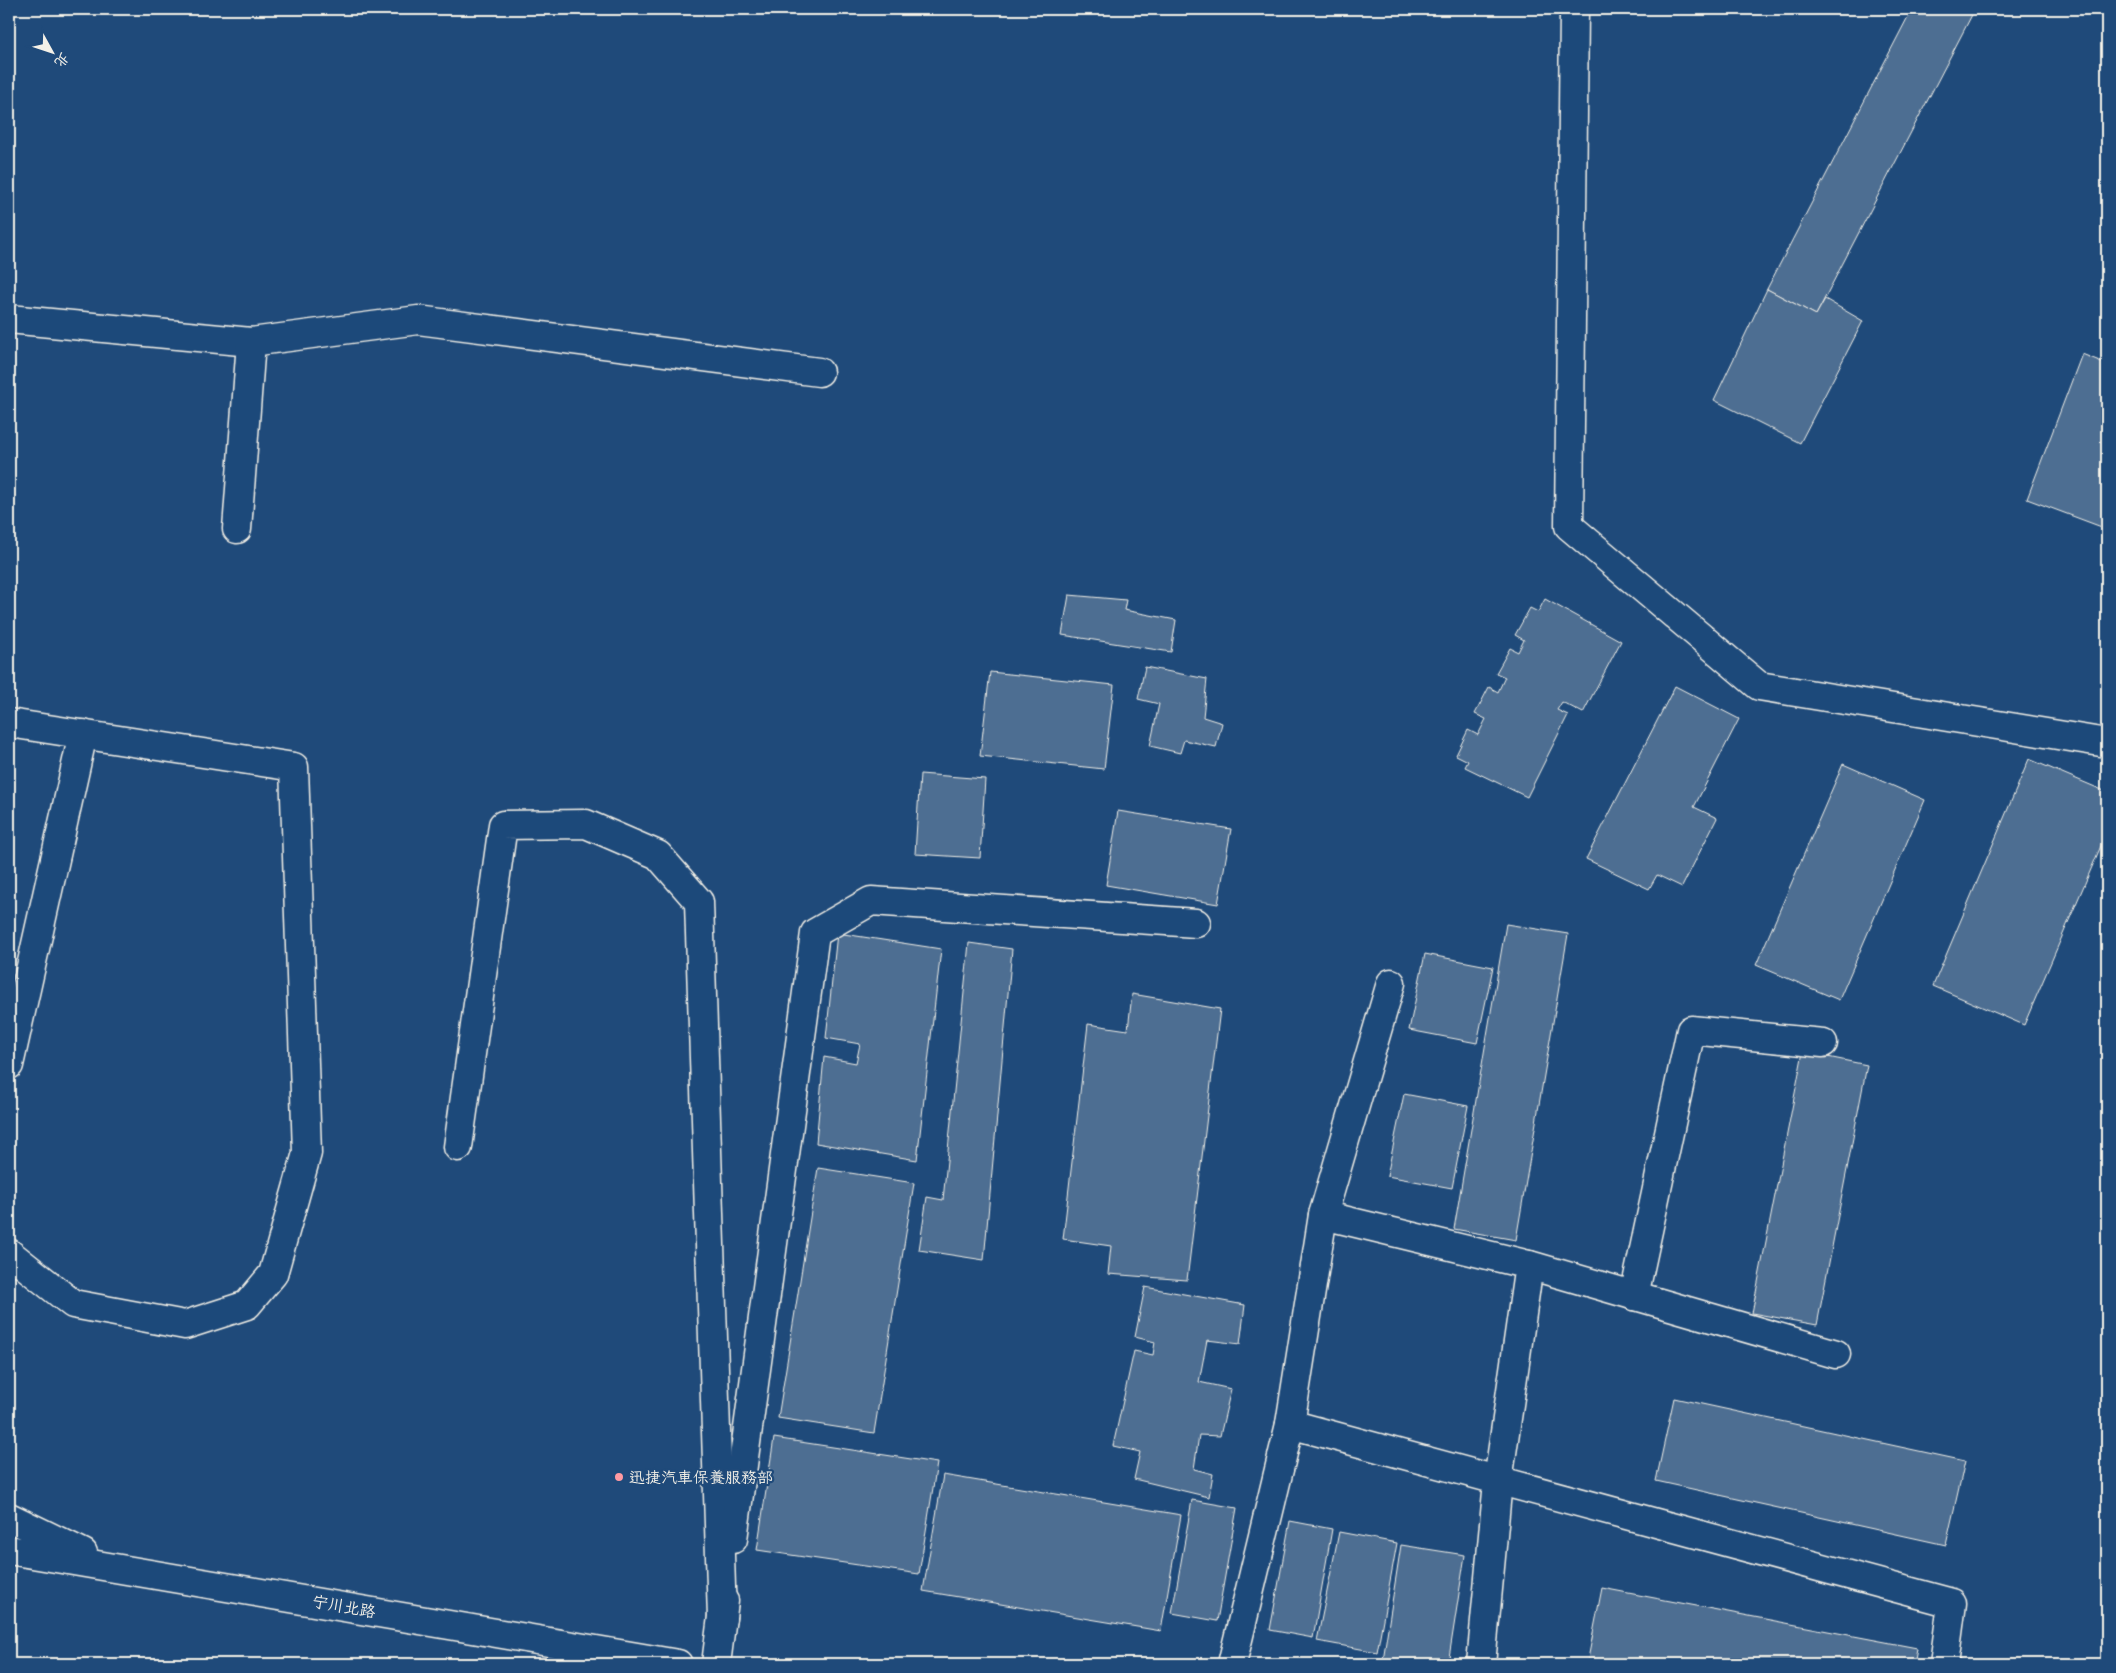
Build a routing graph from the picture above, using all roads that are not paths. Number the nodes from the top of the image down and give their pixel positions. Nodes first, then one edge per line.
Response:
1 (1574, 9) edge
2 (9, 319) edge
3 (251, 342) junction
4 (819, 372) dead end
5 (237, 530) dead end
6 (9, 723) edge
7 (83, 734) junction
8 (2107, 743) edge
9 (1196, 923) dead end
10 (1391, 983) dead end
11 (1823, 1043) dead end
12 (10, 1058) edge
13 (458, 1147) dead end
14 (1323, 1215) junction
15 (9, 1253) edge
16 (1529, 1266) junction
17 (1634, 1296) junction
18 (1836, 1354) dead end
19 (1290, 1424) junction
20 (1498, 1480) junction
21 (9, 1517) edge
22 (9, 1550) edge
23 (107, 1565) junction
24 (722, 1618) junction
25 (678, 1664) edge
26 (716, 1664) edge
27 (1232, 1664) edge
28 (1481, 1664) edge
29 (1944, 1664) edge

1 - 8 street
2 - 3 street
3 - 4 street
3 - 5 street
6 - 7 street
7 - 12 street
7 - 15 street
9 - 24 street
10 - 14 street
11 - 17 street
13 - 24 street
14 - 16 street
14 - 19 street
16 - 17 street
16 - 20 street
17 - 18 street
19 - 20 street
19 - 27 street
20 - 28 street
20 - 29 street
21 - 23 street
22 - 23 street, 宁川北路
23 - 25 street, 宁川北路
24 - 26 street

